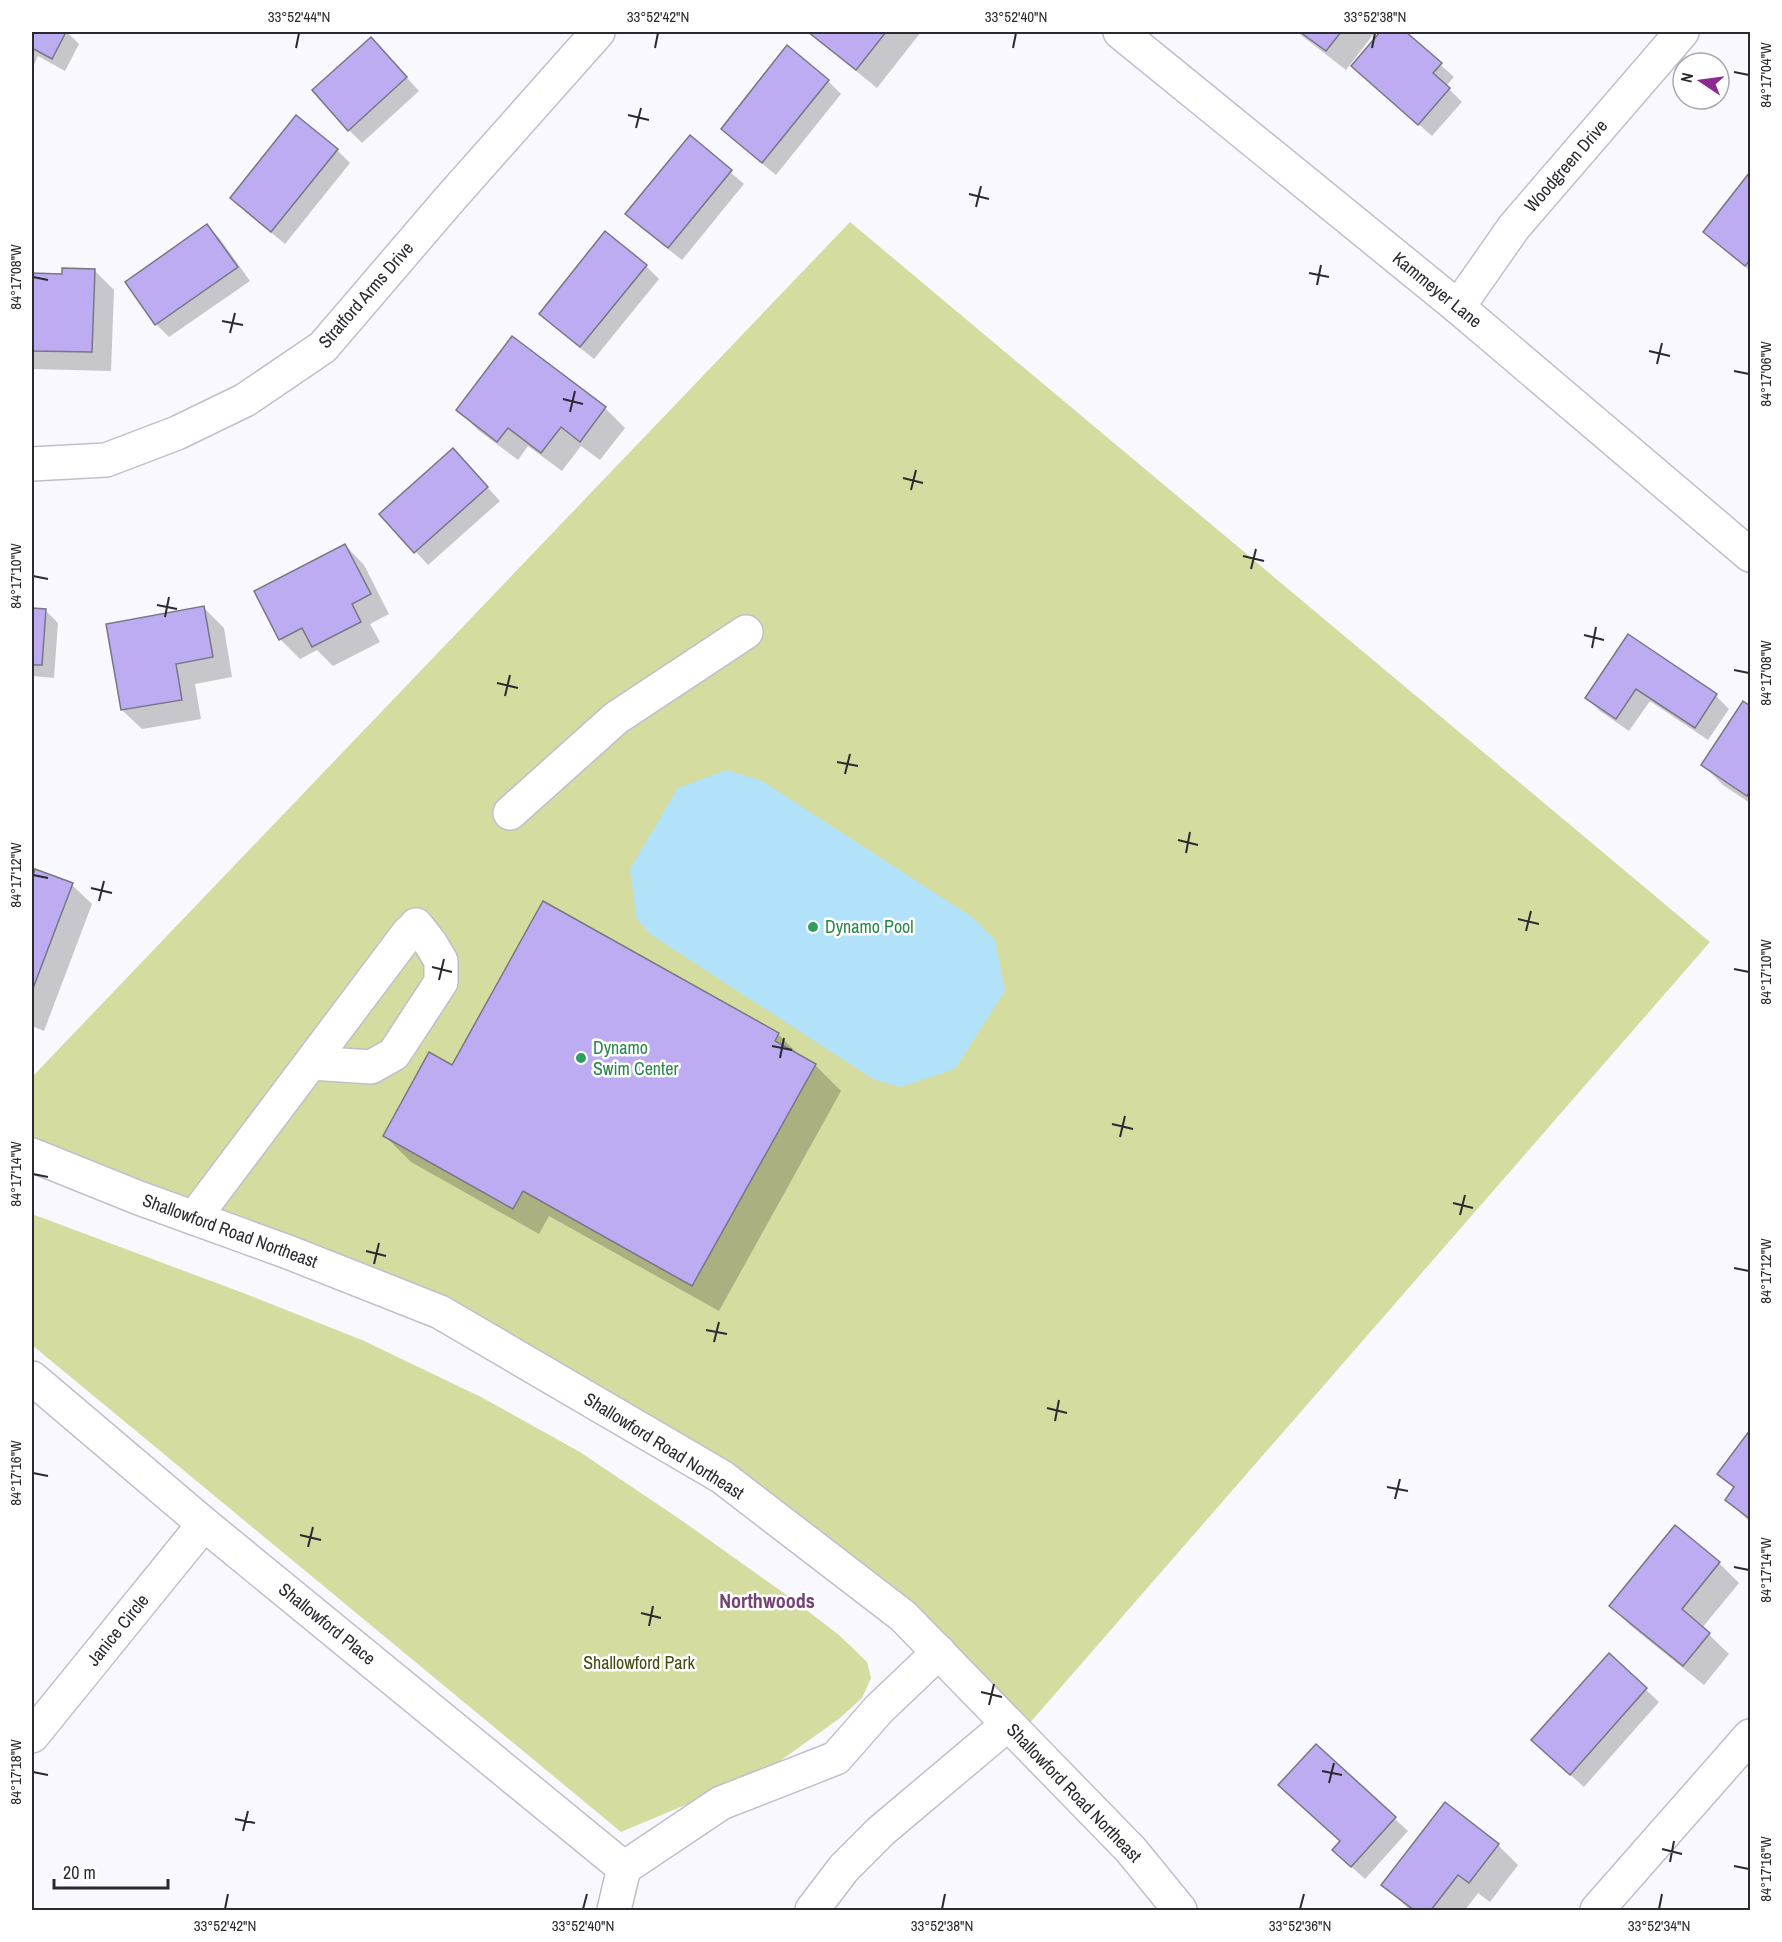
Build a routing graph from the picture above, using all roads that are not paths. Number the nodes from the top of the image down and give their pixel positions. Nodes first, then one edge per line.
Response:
1 (598, 32) edge
2 (1120, 32) edge
3 (1682, 32) edge
4 (1458, 307) junction
5 (32, 464) edge
6 (1750, 555) edge
7 (746, 632) dead end
8 (510, 813) dead end
9 (311, 1063) junction
10 (32, 1155) edge
11 (194, 1218) junction
12 (32, 1378) edge
13 (204, 1524) junction
14 (939, 1652) junction
15 (1008, 1724) junction
16 (32, 1736) edge
17 (1750, 1736) edge
18 (624, 1868) junction
19 (614, 1911) edge
20 (812, 1911) edge
21 (1180, 1911) edge
22 (1598, 1911) edge

1 - 5 street, Stratford Arms Drive
2 - 4 street, Kammeyer Lane
3 - 4 street, Woodgreen Drive
4 - 6 street, Kammeyer Lane
7 - 8 street
9 - 9 street
9 - 11 street
10 - 11 street, Shallowford Road Northeast
11 - 14 street, Shallowford Road Northeast
12 - 13 street, Shallowford Place
13 - 16 street, Janice Circle
13 - 18 street, Shallowford Place
14 - 15 street, Shallowford Road Northeast
14 - 18 street
15 - 20 street
15 - 21 street, Shallowford Road Northeast
17 - 22 street
18 - 19 street

